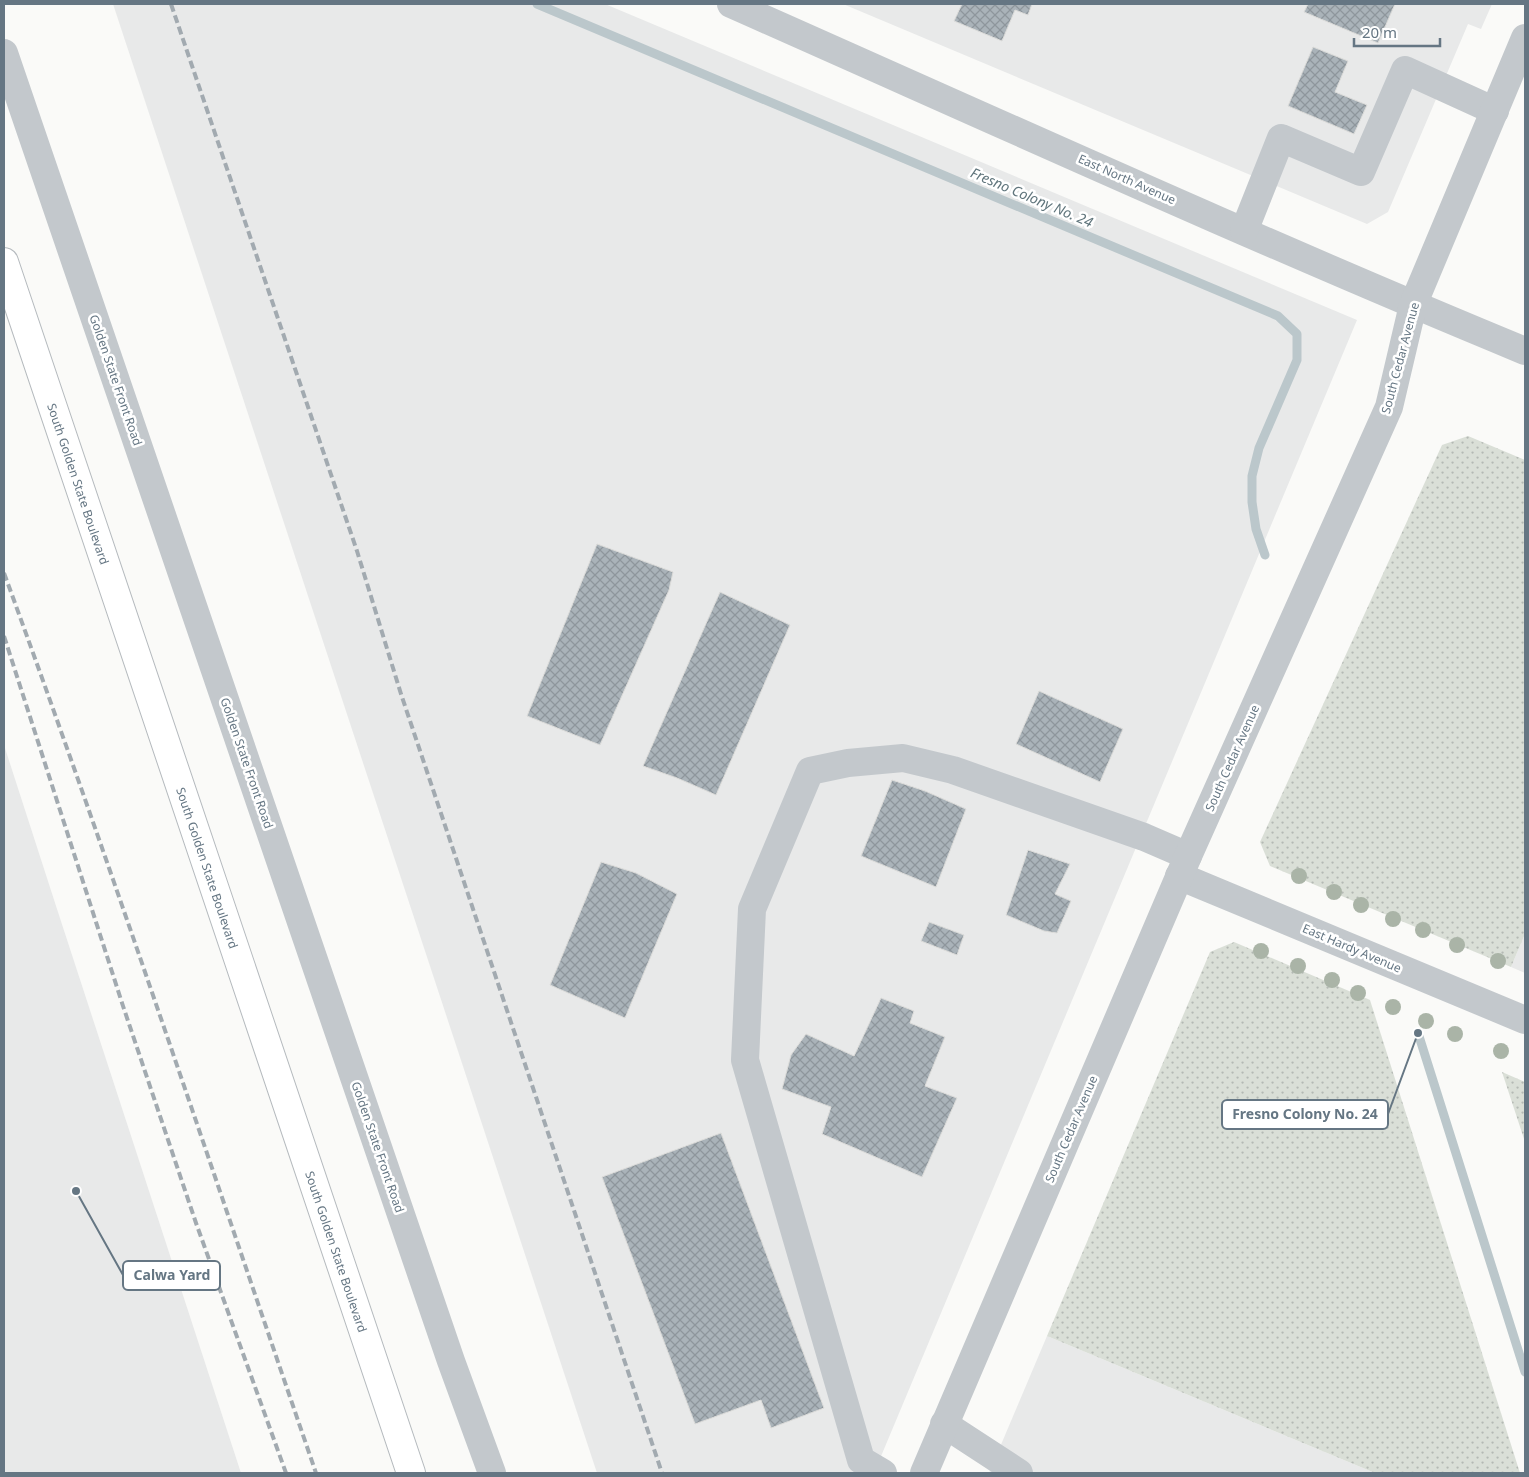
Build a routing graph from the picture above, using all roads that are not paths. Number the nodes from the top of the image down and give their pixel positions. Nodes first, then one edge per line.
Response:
1 (731, 4) edge
2 (1525, 38) edge
3 (4, 53) edge
4 (1496, 111) junction
5 (1244, 231) junction
6 (4, 262) edge
7 (1413, 305) junction
8 (1525, 351) edge
9 (1184, 866) junction
10 (1525, 1020) edge
11 (944, 1424) junction
12 (411, 1473) edge
13 (492, 1473) edge
14 (883, 1473) edge
15 (924, 1473) edge
16 (1019, 1473) edge

1 - 5 street, East North Avenue
2 - 4 street, South Cedar Avenue
3 - 13 street, Golden State Front Road
4 - 5 street
4 - 7 street, South Cedar Avenue
5 - 7 street, East North Avenue
6 - 12 main road, South Golden State Boulevard
7 - 8 street, East North Avenue
7 - 9 street, South Cedar Avenue
9 - 10 street, East Hardy Avenue
9 - 11 street, South Cedar Avenue
9 - 14 street, East Hardy Avenue
11 - 15 street, South Cedar Avenue
11 - 16 street

